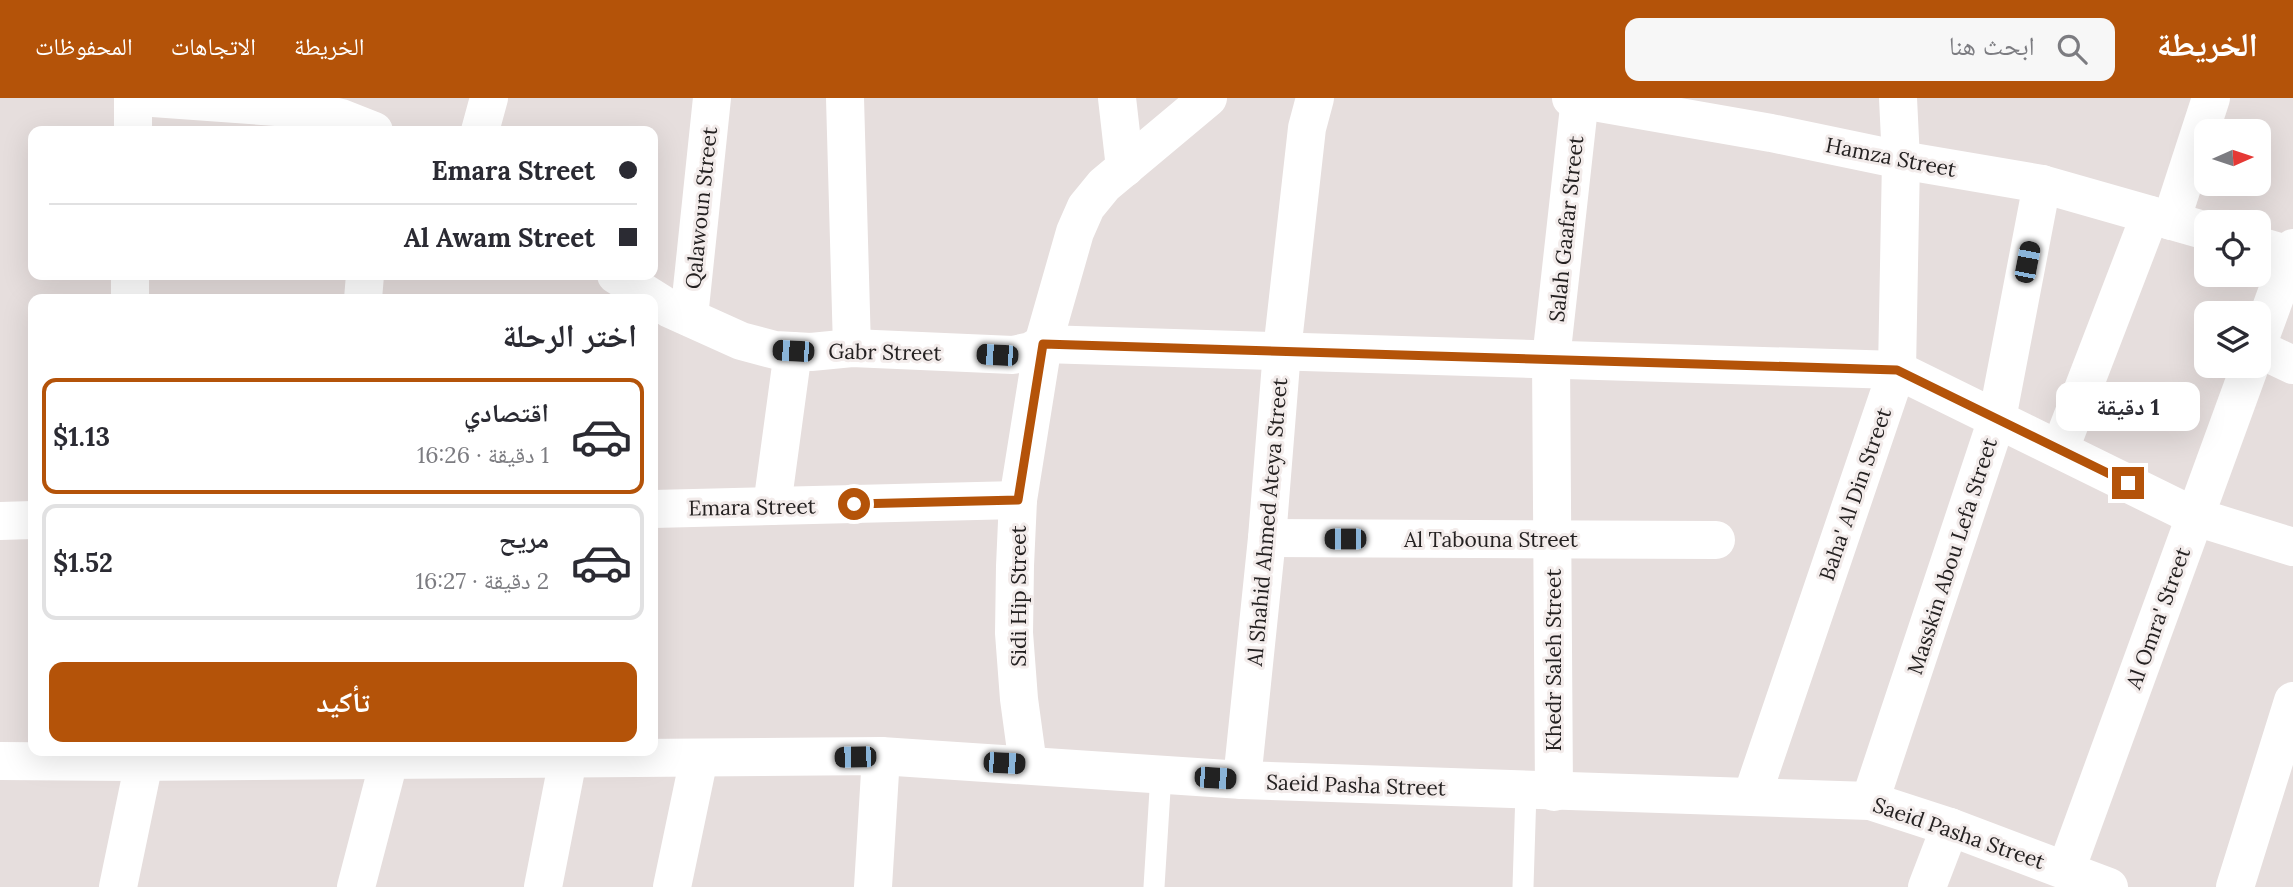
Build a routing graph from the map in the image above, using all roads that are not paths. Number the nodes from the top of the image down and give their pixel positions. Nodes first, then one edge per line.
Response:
1 (134, 98) edge
2 (153, 98) edge
3 (489, 98) edge
4 (712, 98) edge
5 (845, 98) edge
6 (1117, 98) edge
7 (1208, 98) edge
8 (1315, 98) edge
9 (1572, 98) edge
10 (1580, 98) edge
11 (1898, 98) edge
12 (2211, 98) edge
13 (133, 126) edge
14 (361, 126) edge
15 (481, 126) edge
16 (1901, 160) junction
17 (1125, 168) junction
18 (2042, 184) junction
19 (2160, 218) junction
20 (2194, 227) edge
21 (2281, 250) edge
22 (624, 280) edge
23 (646, 294) edge
24 (658, 301) edge
25 (2269, 301) edge
26 (689, 317) junction
27 (1043, 344) junction
28 (852, 348) junction
29 (793, 351) junction
30 (1282, 351) junction
31 (2271, 355) edge
32 (1552, 359) junction
33 (2293, 365) edge
34 (1897, 370) junction
35 (2246, 378) edge
36 (1997, 419) junction
37 (2060, 449) junction
38 (1018, 500) junction
39 (772, 506) junction
40 (658, 509) edge
41 (2196, 517) junction
42 (28, 520) edge
43 (0, 521) edge
44 (1266, 538) junction
45 (1552, 539) junction
46 (1716, 540) dead end
47 (2293, 547) edge
48 (2293, 701) edge
49 (881, 756) junction
50 (134, 758) edge
51 (699, 758) junction
52 (568, 759) junction
53 (0, 761) edge
54 (389, 761) junction
55 (1028, 765) junction
56 (1161, 774) junction
57 (1242, 780) junction
58 (1540, 791) junction
59 (1752, 796) junction
60 (1870, 801) junction
61 (1950, 827) junction
62 (2066, 870) junction
63 (118, 887) edge
64 (356, 887) edge
65 (543, 887) edge
66 (672, 887) edge
67 (873, 887) edge
68 (1154, 887) edge
69 (1523, 887) edge
70 (1927, 887) edge
71 (2109, 887) edge
72 (2235, 887) edge

1 - 13 street
2 - 14 street
3 - 15 street
4 - 26 street, Qalawoun Street
5 - 28 street
6 - 17 street
7 - 17 street
8 - 30 street, Al Shahid Ahmed Ateya Street
9 - 10 street, Hamza Street
10 - 16 street, Hamza Street
10 - 32 street, Salah Gaafar Street
11 - 16 street, Baha' Al Din Street
12 - 19 street
16 - 18 street, Hamza Street
16 - 34 street, Baha' Al Din Street
17 - 27 street
18 - 19 street, Hamza Street
18 - 36 street, Masskin Abou Lefa Street
19 - 20 street, Hamza Street
19 - 37 street
21 - 25 street
22 - 23 street, Gabr Street
24 - 26 street, Gabr Street
26 - 29 street, Gabr Street
27 - 28 street, Gabr Street
27 - 30 street
27 - 38 street, Sidi Hip Street
28 - 29 street, Gabr Street
29 - 39 street
30 - 32 street
30 - 44 street, Al Shahid Ahmed Ateya Street
31 - 33 street
32 - 34 street
32 - 45 street, Khedr Saleh Street
34 - 36 street
34 - 59 street, Baha' Al Din Street
35 - 41 street, Al Omra' Street
36 - 37 street
36 - 60 street, Masskin Abou Lefa Street
37 - 41 street
38 - 39 street, Emara Street
38 - 55 street, Sidi Hip Street
39 - 40 street, Emara Street
41 - 47 street
41 - 62 street, Al Omra' Street
42 - 43 street
44 - 45 street, Al Tabouna Street
44 - 57 street, Al Shahid Ahmed Ateya Street
45 - 46 street, Al Tabouna Street
45 - 58 street, Khedr Saleh Street
48 - 72 street
49 - 51 street, Saeid Pasha Street
49 - 55 street, Saeid Pasha Street
49 - 67 street
50 - 53 street, Saeid Pasha Street
50 - 54 street, Saeid Pasha Street
50 - 63 street
51 - 52 street, Saeid Pasha Street
51 - 66 street
52 - 54 street, Saeid Pasha Street
52 - 65 street
54 - 64 street
55 - 56 street, Saeid Pasha Street
56 - 57 street, Saeid Pasha Street
56 - 68 lane
57 - 58 street, Saeid Pasha Street
58 - 59 street, Saeid Pasha Street
58 - 69 lane
59 - 60 street, Saeid Pasha Street
60 - 61 street, Saeid Pasha Street
61 - 62 street, Saeid Pasha Street
61 - 70 street
62 - 71 street, Saeid Pasha Street

